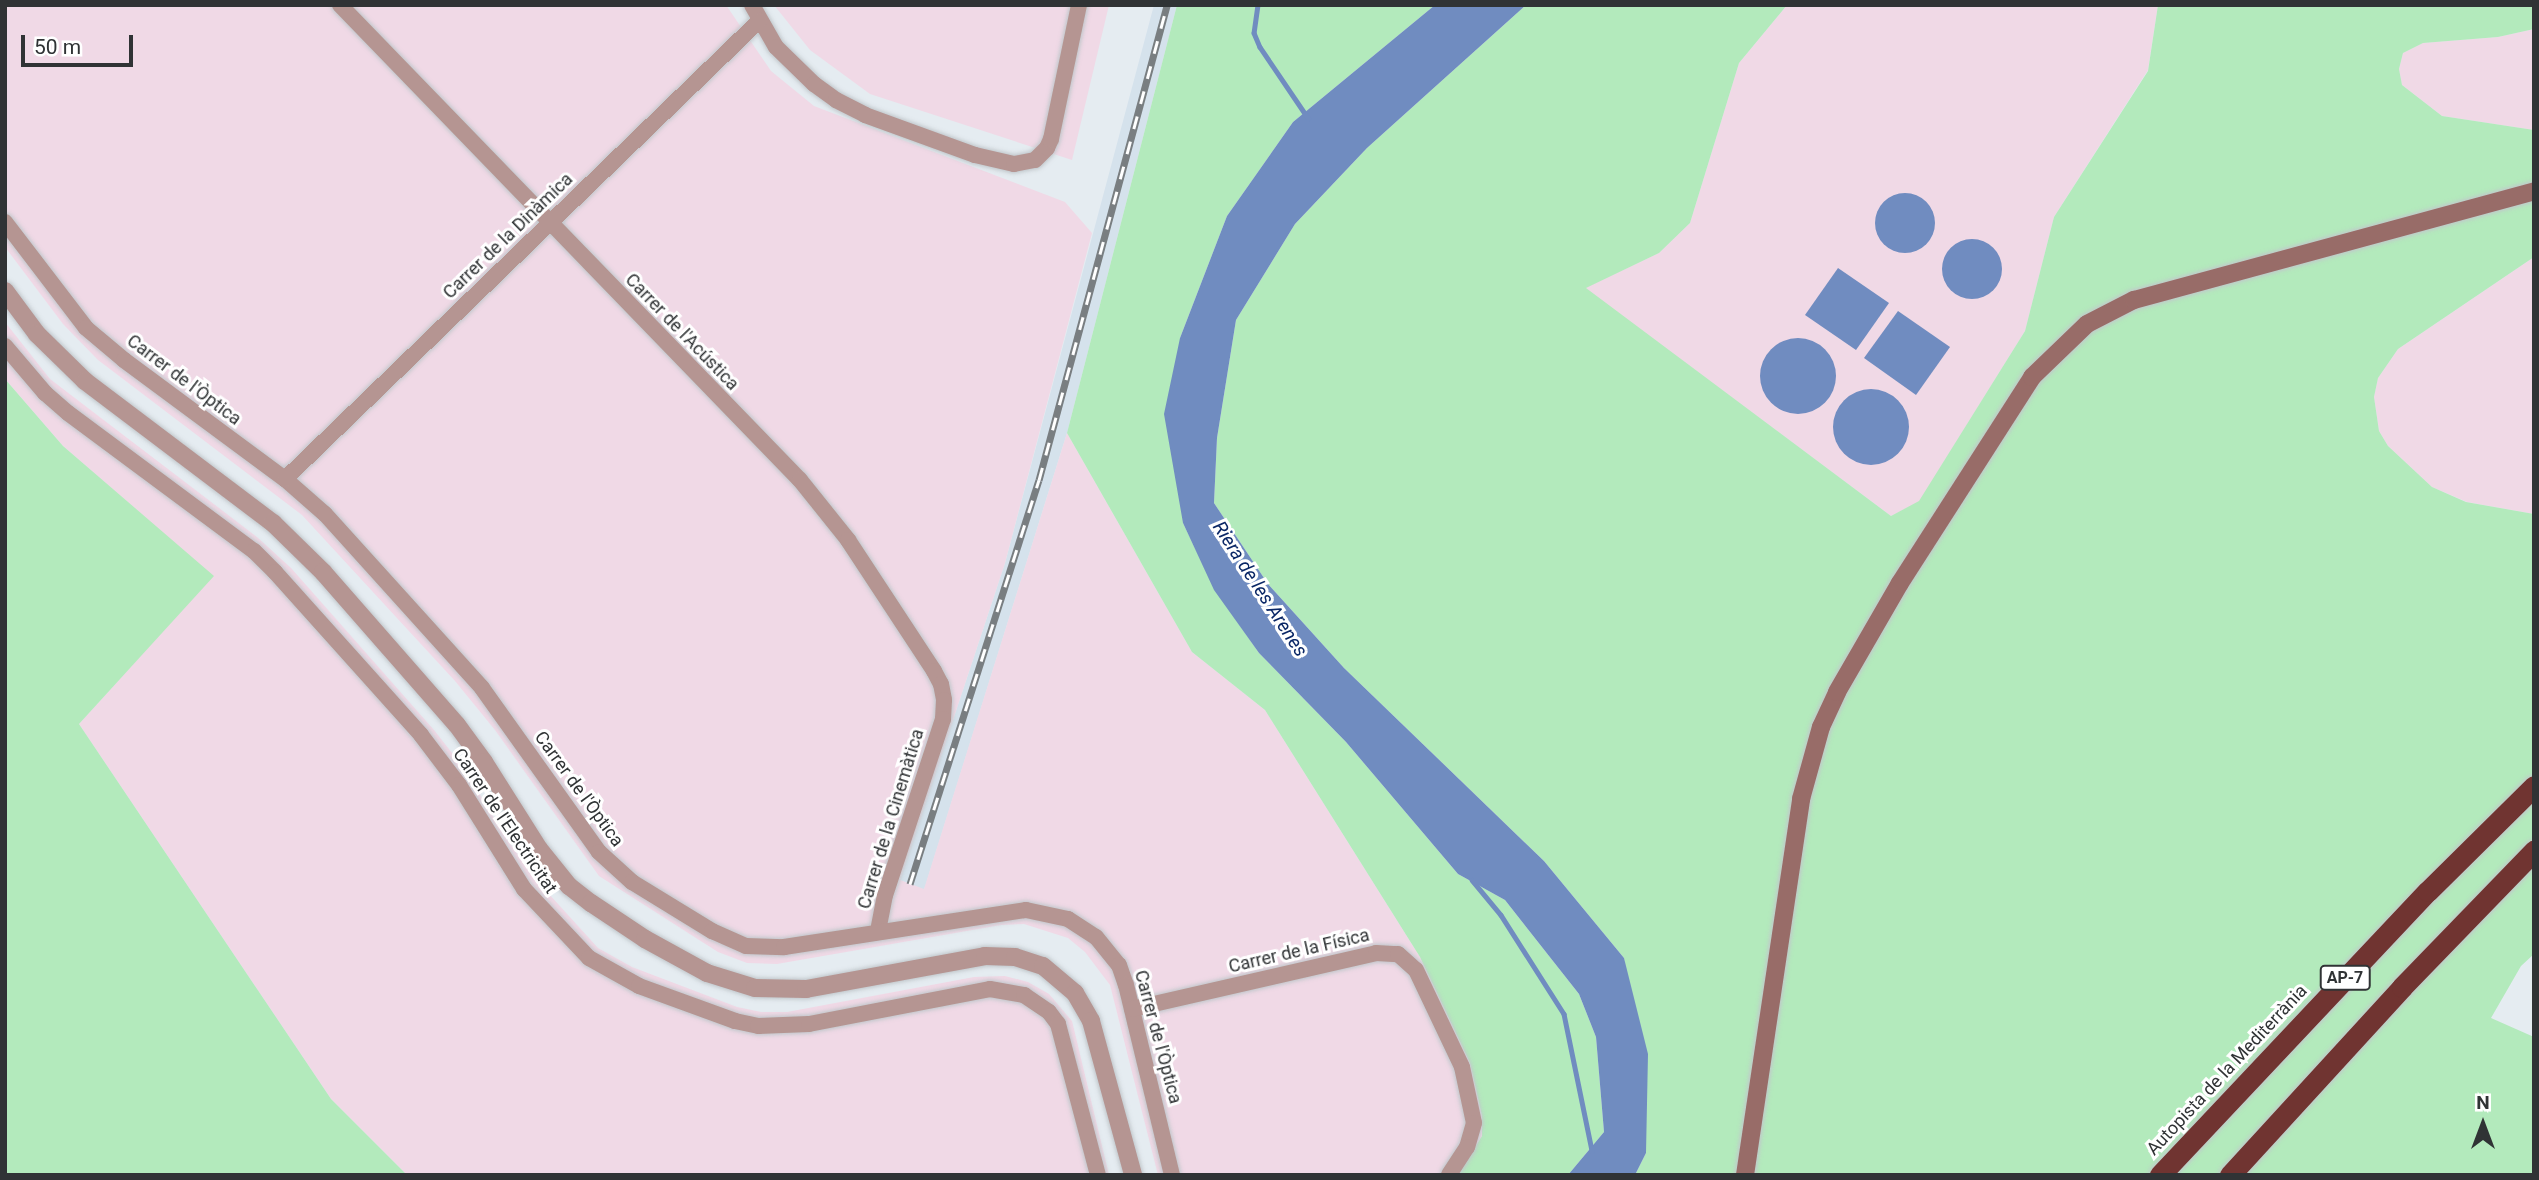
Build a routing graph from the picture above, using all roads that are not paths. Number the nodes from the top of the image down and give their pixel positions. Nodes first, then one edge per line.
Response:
1 (340, 5) edge
2 (752, 5) edge
3 (1079, 5) edge
4 (759, 21) junction
5 (2534, 191) edge
6 (5, 222) edge
7 (549, 224) junction
8 (5, 290) edge
9 (5, 346) edge
10 (285, 479) junction
11 (943, 719) joint
12 (2534, 786) edge
13 (2534, 852) edge
14 (878, 931) junction
15 (1132, 1009) junction
16 (1098, 1175) edge
17 (1133, 1175) edge
18 (1172, 1175) edge
19 (1449, 1175) edge
20 (1745, 1175) edge
21 (2160, 1175) edge
22 (2230, 1175) edge

1 - 7 street, Carrer de l'Acústica
2 - 4 street
3 - 4 street
4 - 7 street, Carrer de la Dinàmica
5 - 20 main road
6 - 10 street, Carrer de l'Òptica
7 - 10 street, Carrer de la Dinàmica
7 - 11 street, Carrer de l'Acústica
8 - 17 street
9 - 16 street, Carrer de l'Electricitat
10 - 14 street, Carrer de l'Òptica
11 - 14 street, Carrer de la Cinemàtica
12 - 21 highway, Autopista de la Mediterrània / AP-7
13 - 22 highway, AP-7
14 - 15 street, Carrer de l'Òptica
15 - 18 street, Carrer de l'Òptica
15 - 19 street, Carrer de la Física

